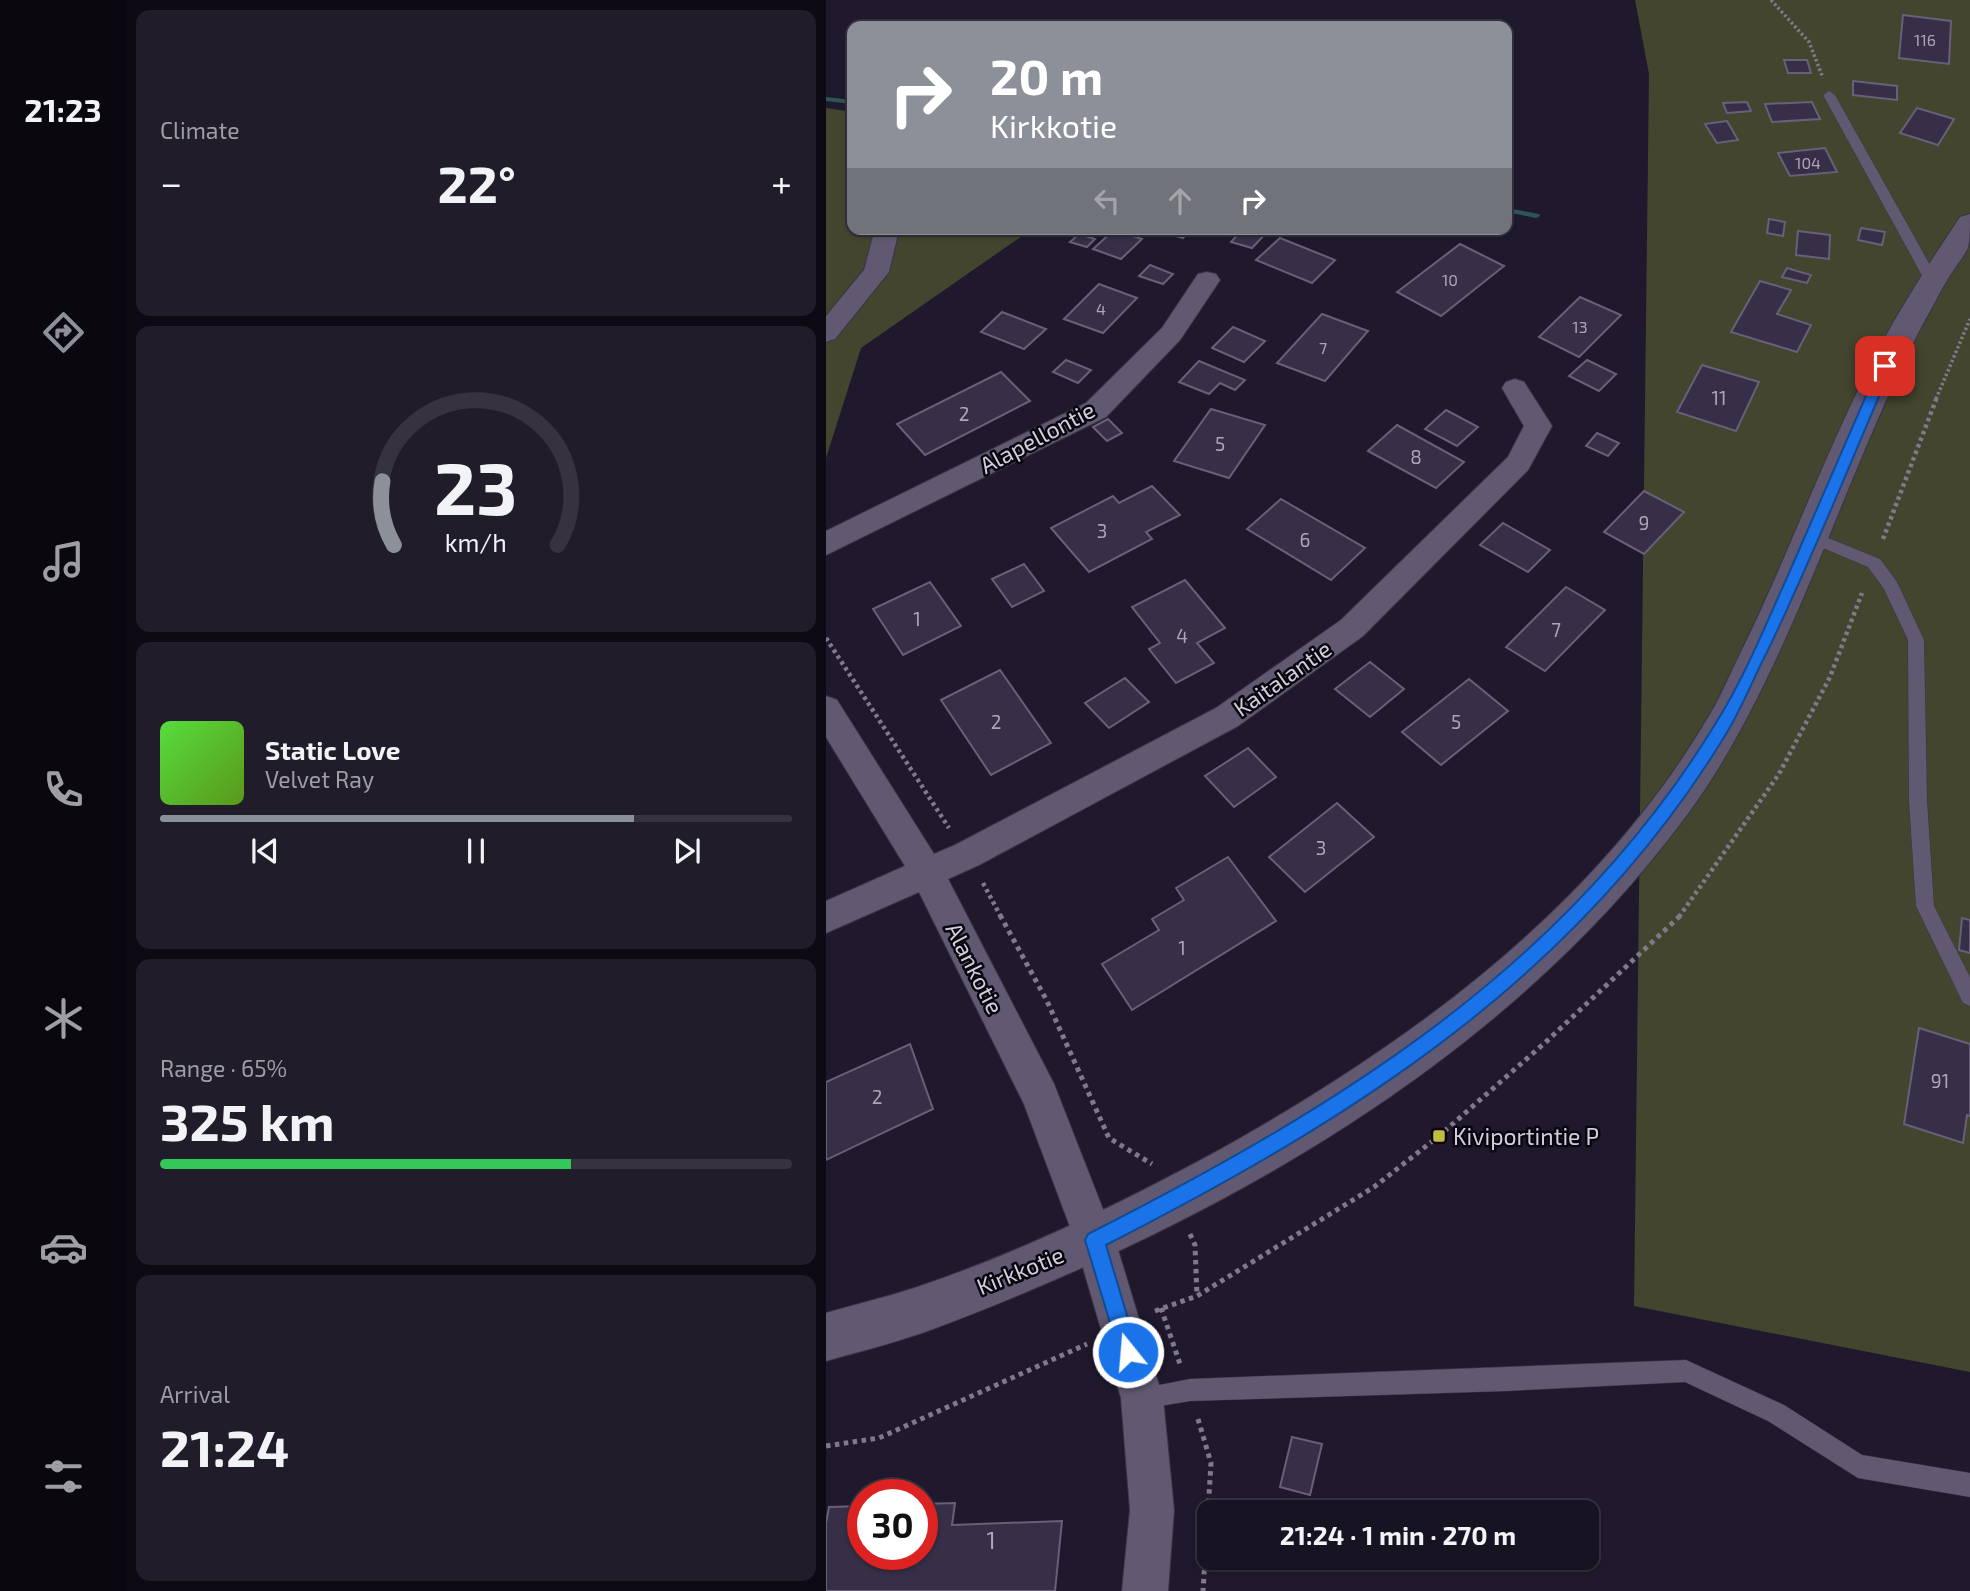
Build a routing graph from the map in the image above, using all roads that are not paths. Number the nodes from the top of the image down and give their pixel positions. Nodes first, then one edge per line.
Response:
1 (1829, 95) road end
2 (1970, 223) edge
3 (886, 235) edge
4 (1207, 280) dead end
5 (1932, 281) junction
6 (826, 333) edge
7 (1515, 388) dead end
8 (1811, 537) junction
9 (826, 544) edge
10 (826, 709) edge
11 (927, 872) junction
12 (826, 917) edge
13 (1970, 997) edge
14 (1095, 1240) junction
15 (826, 1337) edge
16 (1142, 1398) junction
17 (1970, 1485) edge
18 (1145, 1591) edge

1 - 5 lane
2 - 5 street, Kirkkotie
3 - 6 street
4 - 9 street, Alapellontie
5 - 8 street, Kirkkotie
7 - 11 street, Kaitalantie
8 - 13 lane
8 - 14 street, Kirkkotie
10 - 11 street, Alankotie
11 - 12 street, Kaitalantie
11 - 14 street, Alankotie
14 - 15 street, Kirkkotie
14 - 16 street, Alankotie
16 - 17 lane
16 - 18 street, Alankotie

